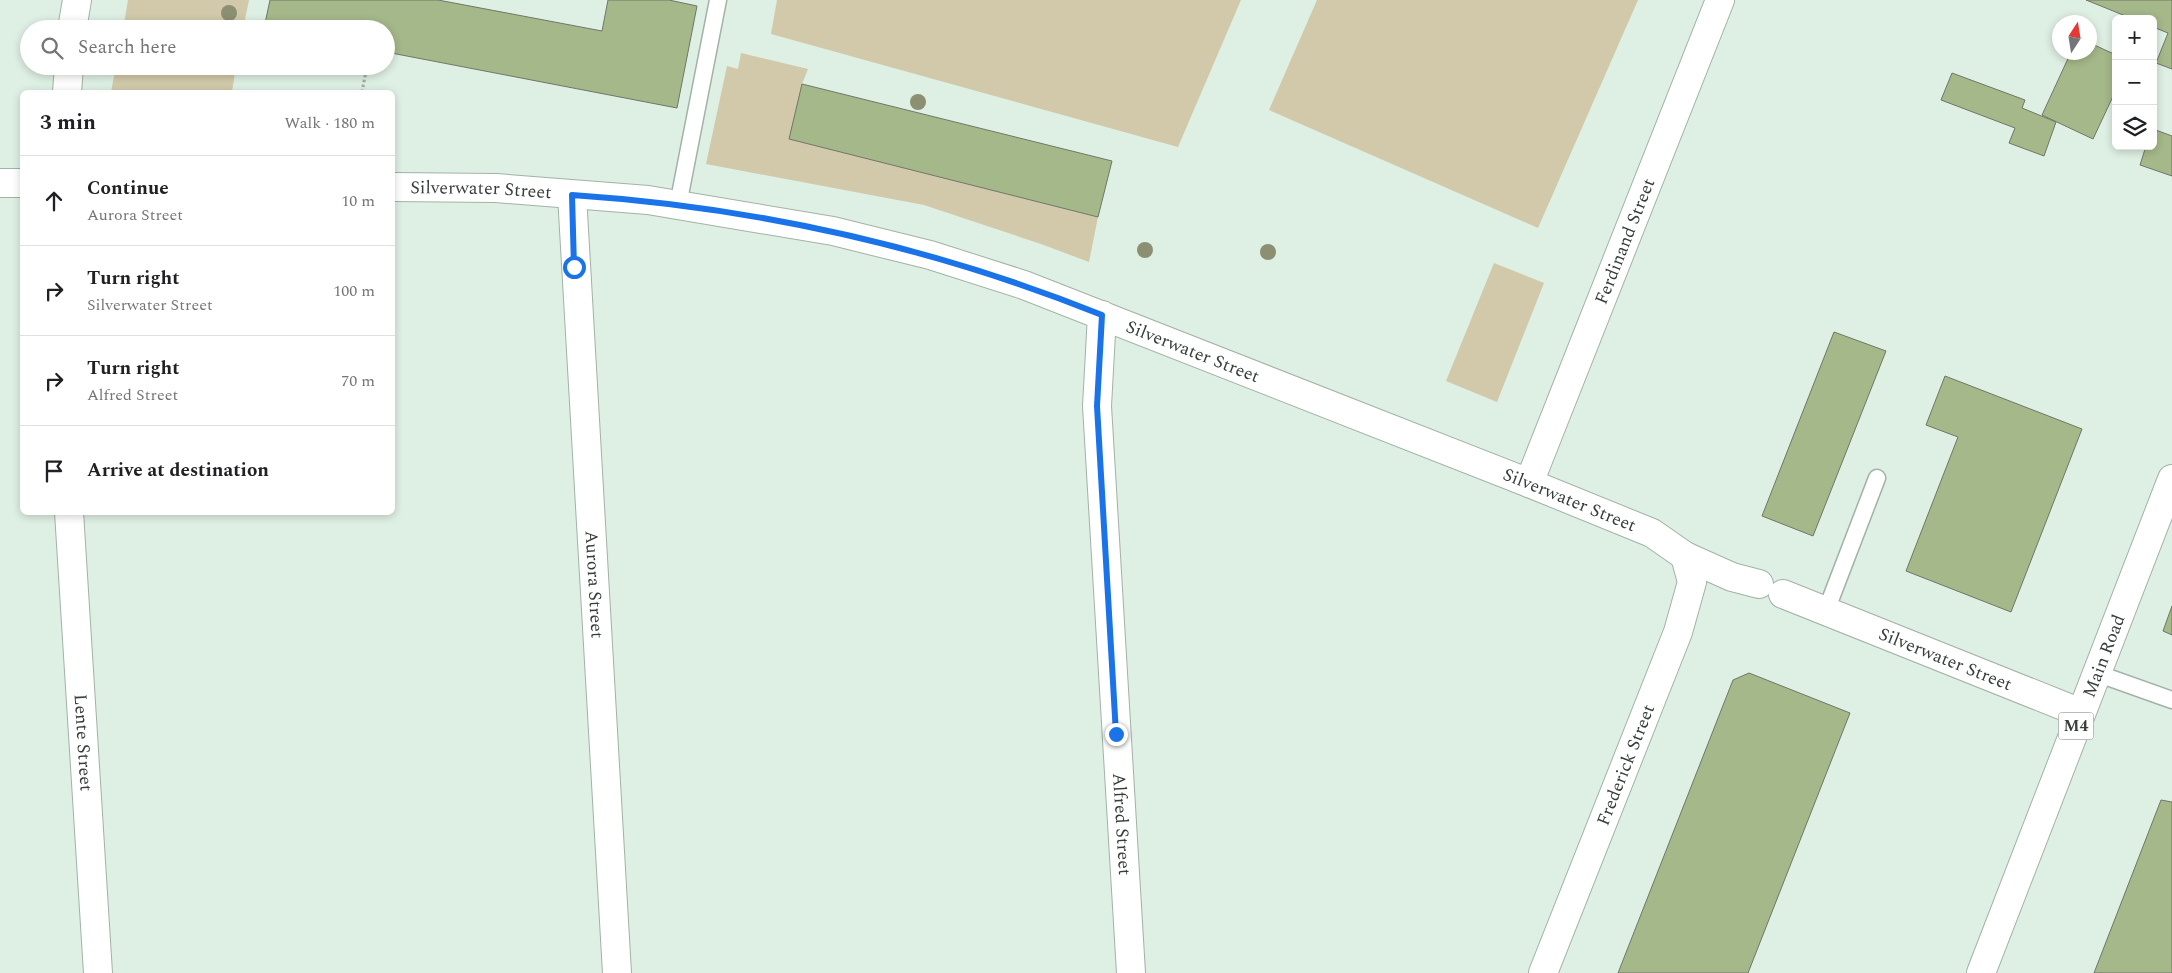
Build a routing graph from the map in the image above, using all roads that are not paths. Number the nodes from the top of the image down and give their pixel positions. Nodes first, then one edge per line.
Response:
1 (78, 0) edge
2 (718, 0) edge
3 (1720, 0) edge
4 (74, 20) edge
5 (68, 75) edge
6 (67, 90) edge
7 (0, 183) edge
8 (20, 183) edge
9 (395, 187) edge
10 (572, 195) junction
11 (678, 205) junction
12 (1102, 315) junction
13 (1877, 478) dead end
14 (2172, 479) edge
15 (1529, 483) junction
16 (69, 515) edge
17 (1685, 556) junction
18 (1826, 611) junction
19 (2096, 673) junction
20 (2172, 700) edge
21 (2081, 713) junction
22 (98, 973) edge
23 (617, 973) edge
24 (1131, 973) edge
25 (1544, 973) edge
26 (1981, 973) edge

1 - 4 street
2 - 11 lane
3 - 15 street, Ferdinand Street
5 - 6 street
7 - 8 street
9 - 10 street, Silverwater Street
10 - 11 street, Silverwater Street
10 - 23 street, Aurora Street
11 - 12 street, Silverwater Street
12 - 15 street, Silverwater Street
12 - 24 street, Alfred Street
13 - 18 lane
14 - 19 street, Main Road / M4
15 - 17 street, Silverwater Street
16 - 22 street, Lente Street
17 - 18 street, Silverwater Street
17 - 25 street, Frederick Street
18 - 21 street, Silverwater Street
19 - 20 lane
19 - 21 street, Main Road / M4
21 - 26 street, Main Road / M4

